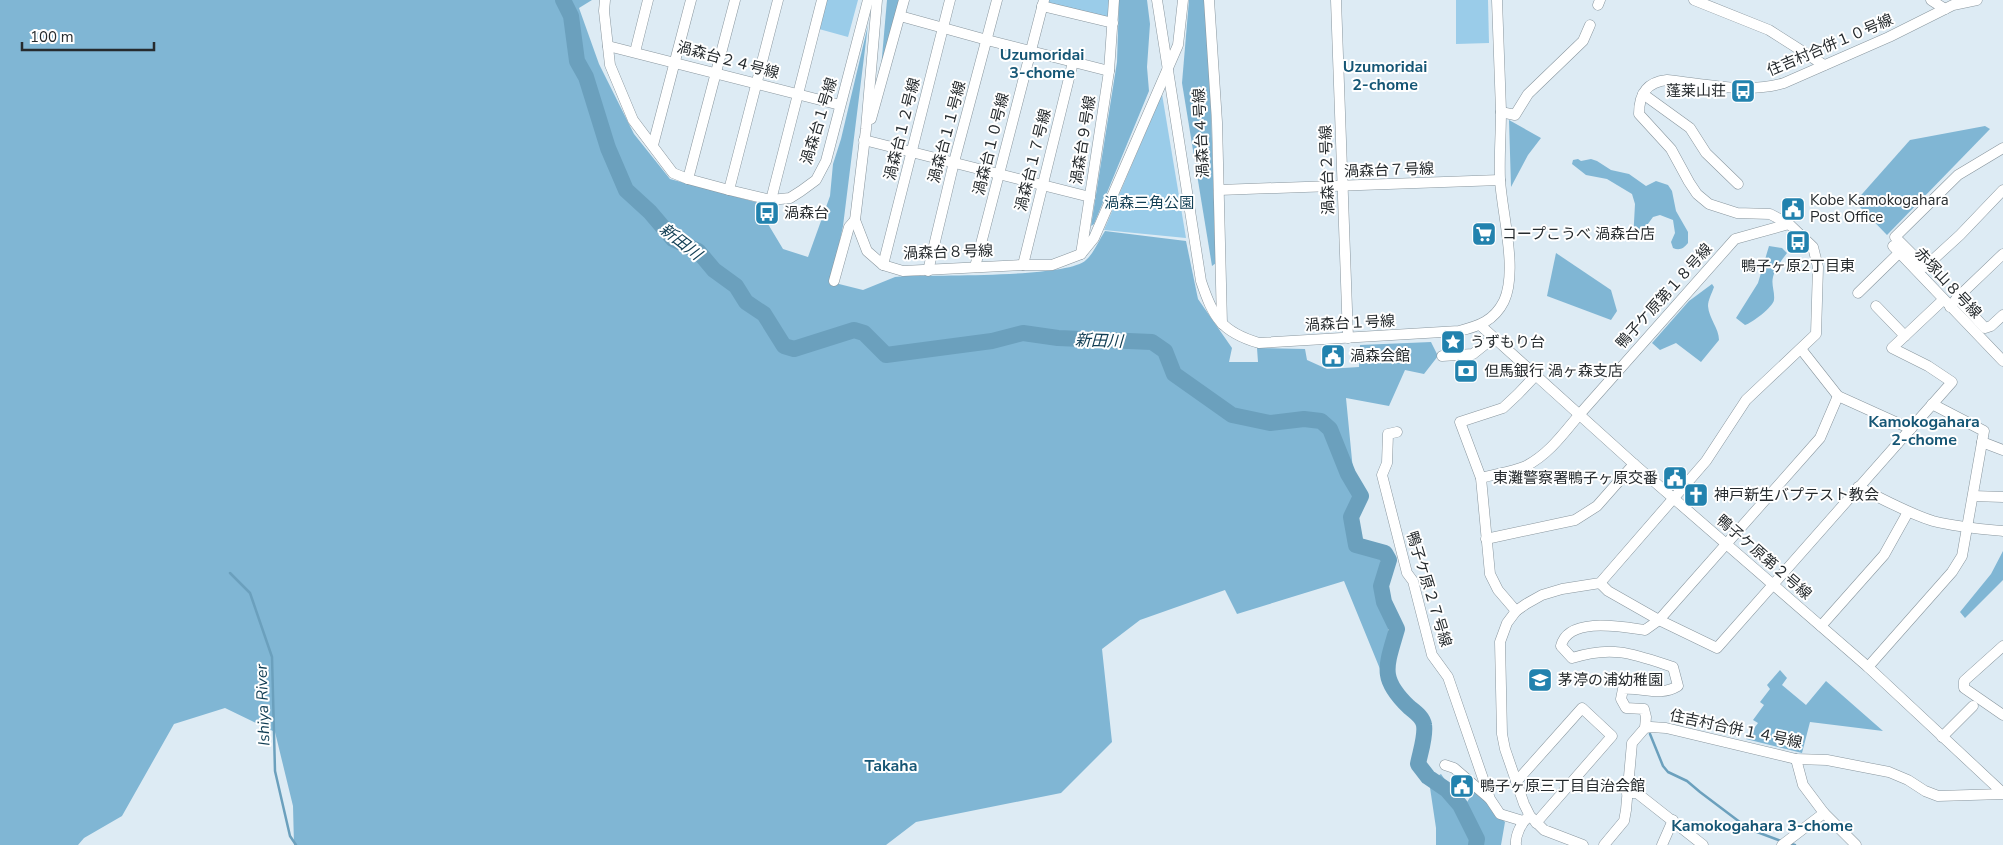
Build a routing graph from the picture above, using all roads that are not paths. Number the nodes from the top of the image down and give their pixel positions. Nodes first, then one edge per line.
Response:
1 (605, 0) edge
2 (648, 0) edge
3 (691, 0) edge
4 (735, 0) edge
5 (778, 0) edge
6 (822, 0) edge
7 (868, 0) edge
8 (877, 0) edge
9 (904, 0) edge
10 (950, 0) edge
11 (997, 0) edge
12 (1114, 0) edge
13 (1157, 0) edge
14 (1184, 0) edge
15 (1208, 0) edge
16 (1336, 0) edge
17 (1497, 0) edge
18 (1694, 0) edge
19 (1931, 0) edge
20 (1977, 0) edge
21 (1043, 3) edge
22 (1945, 9) junction
23 (900, 16) junction
24 (1113, 23) junction
25 (1590, 25) dead end
26 (944, 28) junction
27 (987, 40) junction
28 (608, 46) junction
29 (1030, 51) junction
30 (635, 52) junction
31 (675, 62) junction
32 (1073, 62) junction
33 (1824, 65) junction
34 (1169, 67) junction
35 (1109, 71) junction
36 (717, 72) junction
37 (757, 83) junction
38 (798, 94) junction
39 (1643, 94) junction
40 (840, 105) junction
41 (1501, 112) junction
42 (866, 129) junction
43 (864, 140) junction
44 (652, 145) junction
45 (2003, 148) edge
46 (912, 152) junction
47 (954, 162) junction
48 (999, 174) junction
49 (688, 179) junction
50 (1500, 180) junction
51 (1738, 184) dead end
52 (1042, 185) junction
53 (1343, 187) junction
54 (730, 190) junction
55 (1219, 190) junction
56 (2003, 190) edge
57 (1090, 197) junction
58 (771, 200) junction
59 (855, 220) junction
60 (1788, 224) junction
61 (1081, 254) junction
62 (2003, 254) edge
63 (883, 265) junction
64 (1023, 265) junction
65 (975, 267) junction
66 (928, 271) junction
67 (834, 281) dead end
68 (1858, 293) dead end
69 (1956, 298) junction
70 (1946, 304) junction
71 (1876, 306) dead end
72 (2003, 314) edge
73 (1222, 324) junction
74 (1480, 326) junction
75 (1905, 336) junction
76 (1348, 338) junction
77 (1493, 338) junction
78 (1801, 349) junction
79 (1442, 356) dead end
80 (2003, 362) edge
81 (1535, 376) junction
82 (1838, 396) junction
83 (1932, 404) junction
84 (1579, 415) junction
85 (1911, 429) junction
86 (1397, 432) dead end
87 (1982, 442) junction
88 (2003, 450) edge
89 (1634, 464) junction
90 (1481, 478) junction
91 (1858, 488) junction
92 (1973, 496) junction
93 (2003, 497) edge
94 (1675, 498) junction
95 (1908, 512) junction
96 (1967, 528) junction
97 (2003, 531) edge
98 (1486, 539) junction
99 (1726, 543) junction
100 (1600, 583) junction
101 (1773, 586) junction
102 (1516, 611) junction
103 (1658, 620) junction
104 (1821, 626) junction
105 (2003, 646) edge
106 (1868, 667) junction
107 (1973, 706) dead end
108 (2003, 715) edge
109 (1645, 728) junction
110 (1942, 737) junction
111 (1796, 759) junction
112 (1445, 766) dead end
113 (1516, 782) junction
114 (1627, 793) junction
115 (2003, 794) edge
116 (1490, 799) junction
117 (1824, 813) junction
118 (1530, 820) junction
119 (1673, 820) junction
120 (1516, 845) edge
121 (1583, 845) edge
122 (1604, 845) edge
123 (1662, 845) edge
124 (1703, 845) edge
125 (1782, 845) edge
126 (1856, 845) edge

1 - 28 street, 渦森台１号線
2 - 30 street
3 - 31 street
4 - 36 street
5 - 37 street
6 - 38 street
7 - 40 street, 渦森台１号線
8 - 42 street, 渦森台８号線
9 - 23 street
10 - 26 street, 渦森台１２号線
11 - 27 street, 渦森台１１号線
12 - 24 street, 渦森台９号線
13 - 34 street, 渦森台１号線
14 - 34 street
15 - 55 street, 渦森台４号線
16 - 53 street, 渦森台２号線
17 - 41 street, 渦森台１号線
18 - 33 street
19 - 22 street
20 - 22 street, 住吉村合併１０号線
21 - 24 street
21 - 29 street, 渦森台１０号線
22 - 33 street, 住吉村合併１０号線
23 - 26 street
23 - 42 street
24 - 35 street, 渦森台９号線
25 - 41 street
26 - 27 street
26 - 46 street, 渦森台１２号線
27 - 29 street
27 - 47 street, 渦森台１１号線
28 - 30 street, 渦森台２４号線
28 - 44 street, 渦森台１号線
29 - 32 street
29 - 48 street, 渦森台１０号線
30 - 31 street, 渦森台２４号線
31 - 36 street, 渦森台２４号線
31 - 44 street
32 - 35 street
32 - 52 street, 渦森台１７号線
33 - 39 street, 住吉村合併１０号線
34 - 61 street
34 - 73 street, 渦森台１号線
35 - 57 street, 渦森台９号線
36 - 37 street, 渦森台２４号線
36 - 49 street
37 - 38 street, 渦森台２４号線
37 - 54 street
38 - 40 street, 渦森台２４号線
38 - 58 street
39 - 51 street
39 - 60 street
40 - 58 street, 渦森台１号線
41 - 50 street, 渦森台１号線
42 - 43 street, 渦森台８号線
43 - 46 street
43 - 59 street, 渦森台８号線
44 - 49 street, 渦森台１号線
45 - 56 street
46 - 47 street
46 - 63 street, 渦森台１２号線
47 - 48 street
47 - 66 street, 渦森台１１号線
48 - 52 street
48 - 65 street, 渦森台１０号線
49 - 54 street, 渦森台１号線
50 - 53 street, 渦森台７号線
50 - 74 street, 渦森台１号線
52 - 57 street
52 - 64 street, 渦森台１７号線
53 - 55 street, 渦森台７号線
53 - 76 street, 渦森台２号線
54 - 58 street, 渦森台１号線
55 - 73 street, 渦森台４号線
57 - 61 street, 渦森台９号線
59 - 63 street, 渦森台８号線
59 - 67 street
60 - 78 street
60 - 84 street, 鴨子ケ原第１８号線
61 - 64 street, 渦森台８号線
62 - 69 street
63 - 66 street, 渦森台８号線
64 - 65 street, 渦森台８号線
65 - 66 street, 渦森台８号線
68 - 70 street, 赤塚山８号線
69 - 70 street
69 - 72 street
70 - 75 street
70 - 80 street, 赤塚山８号線
71 - 75 street
73 - 76 street, 渦森台１号線
74 - 76 street, 渦森台１号線
74 - 77 street, 鴨子ケ原第２号線
75 - 83 street
77 - 79 street
77 - 81 street, 鴨子ケ原第２号線
78 - 82 street
78 - 94 street
81 - 84 street, 鴨子ケ原第２号線
81 - 90 street
82 - 85 street
82 - 99 street
83 - 85 street
83 - 87 street
84 - 89 street, 鴨子ケ原第２号線
84 - 90 street, 鴨子ケ原第１８号線
85 - 91 street
86 - 116 street, 鴨子ケ原２７号線
87 - 88 street
87 - 92 street
89 - 94 street, 鴨子ケ原第２号線
89 - 98 street
90 - 98 street
91 - 95 street
91 - 101 street
92 - 93 street
92 - 96 street
94 - 99 street, 鴨子ケ原第２号線
94 - 100 street
95 - 96 street
95 - 104 street
96 - 97 street
96 - 106 street
98 - 102 street
99 - 101 street, 鴨子ケ原第２号線
99 - 103 street
100 - 102 street
100 - 103 street
101 - 103 street
101 - 104 street, 鴨子ケ原第２号線
102 - 113 street
103 - 109 street
104 - 106 street, 鴨子ケ原第２号線
105 - 108 street
106 - 110 street, 鴨子ケ原第２号線
107 - 110 street
109 - 111 street, 住吉村合併１４号線
109 - 114 street
110 - 115 street, 鴨子ケ原第２号線
111 - 115 street, 住吉村合併１４号線
111 - 117 street
112 - 116 street
113 - 118 street
113 - 118 street
114 - 119 street
114 - 122 street
116 - 118 street, 鴨子ケ原２７号線
117 - 125 street
117 - 126 street
118 - 120 street
118 - 121 street
119 - 123 street
119 - 124 street

